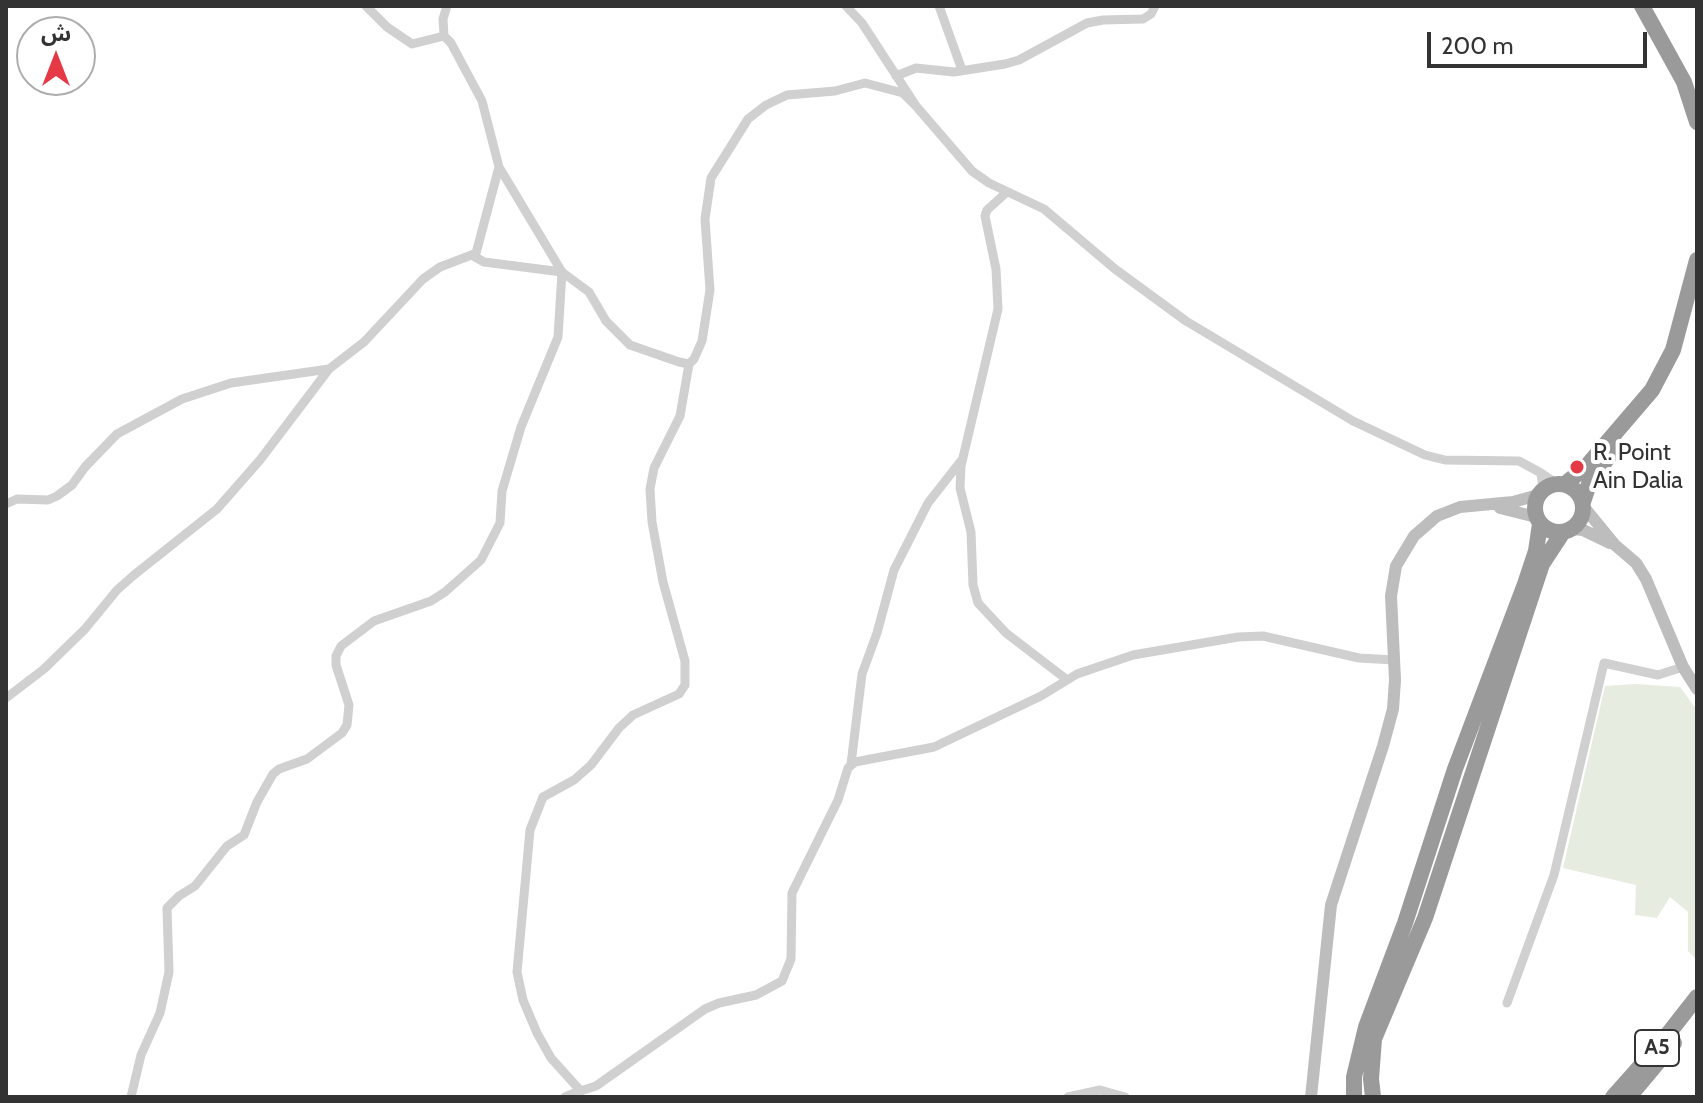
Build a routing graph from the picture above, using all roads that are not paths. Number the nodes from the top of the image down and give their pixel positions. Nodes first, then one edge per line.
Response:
1 (366, 6) edge
2 (447, 6) edge
3 (846, 6) edge
4 (939, 6) edge
5 (1155, 6) edge
6 (1642, 6) edge
7 (1654, 6) edge
8 (444, 36) junction
9 (962, 70) junction
10 (896, 76) junction
11 (1697, 90) edge
12 (916, 106) junction
13 (1697, 122) edge
14 (499, 167) junction
15 (1007, 192) junction
16 (474, 254) junction
17 (1697, 260) edge
18 (562, 272) junction
19 (1697, 300) edge
20 (689, 364) junction
21 (329, 369) junction
22 (963, 459) junction
23 (1549, 485) junction
24 (6, 504) edge
25 (1583, 504) junction
26 (1489, 506) junction
27 (1538, 520) junction
28 (1568, 530) junction
29 (1615, 545) junction
30 (1394, 660) junction
31 (1683, 667) junction
32 (1066, 679) junction
33 (1697, 689) edge
34 (6, 698) edge
35 (851, 764) junction
36 (1697, 997) edge
37 (1507, 1003) dead end
38 (1697, 1014) edge
39 (1374, 1039) junction
40 (579, 1094) edge
41 (131, 1097) edge
42 (565, 1097) edge
43 (1068, 1097) edge
44 (1125, 1097) edge
45 (1311, 1097) edge
46 (1356, 1097) edge
47 (1365, 1097) edge
48 (1373, 1097) edge
49 (1613, 1097) edge
50 (1629, 1097) edge

1 - 8 street
2 - 8 street
3 - 10 street
4 - 9 street
5 - 9 street
6 - 13 highway
7 - 11 highway
8 - 14 street
9 - 10 street
10 - 12 street
12 - 15 street
12 - 20 street
14 - 16 street
14 - 18 street
15 - 22 street
15 - 23 street
16 - 18 street
16 - 21 street
17 - 23 highway
18 - 20 street
18 - 41 street
19 - 25 highway
20 - 40 street
21 - 24 street
21 - 34 street
22 - 32 street
22 - 35 street
23 - 25 highway
23 - 26 street
23 - 27 highway
25 - 28 highway
25 - 29 street
26 - 27 street
26 - 30 street
27 - 28 highway
27 - 46 highway
28 - 29 street
28 - 39 highway
29 - 31 street
30 - 32 street
30 - 45 street
31 - 33 street
31 - 37 street
32 - 35 street
35 - 40 street
36 - 49 highway, A5
38 - 50 highway, A5
39 - 47 highway
39 - 48 highway
40 - 42 street
43 - 44 street

